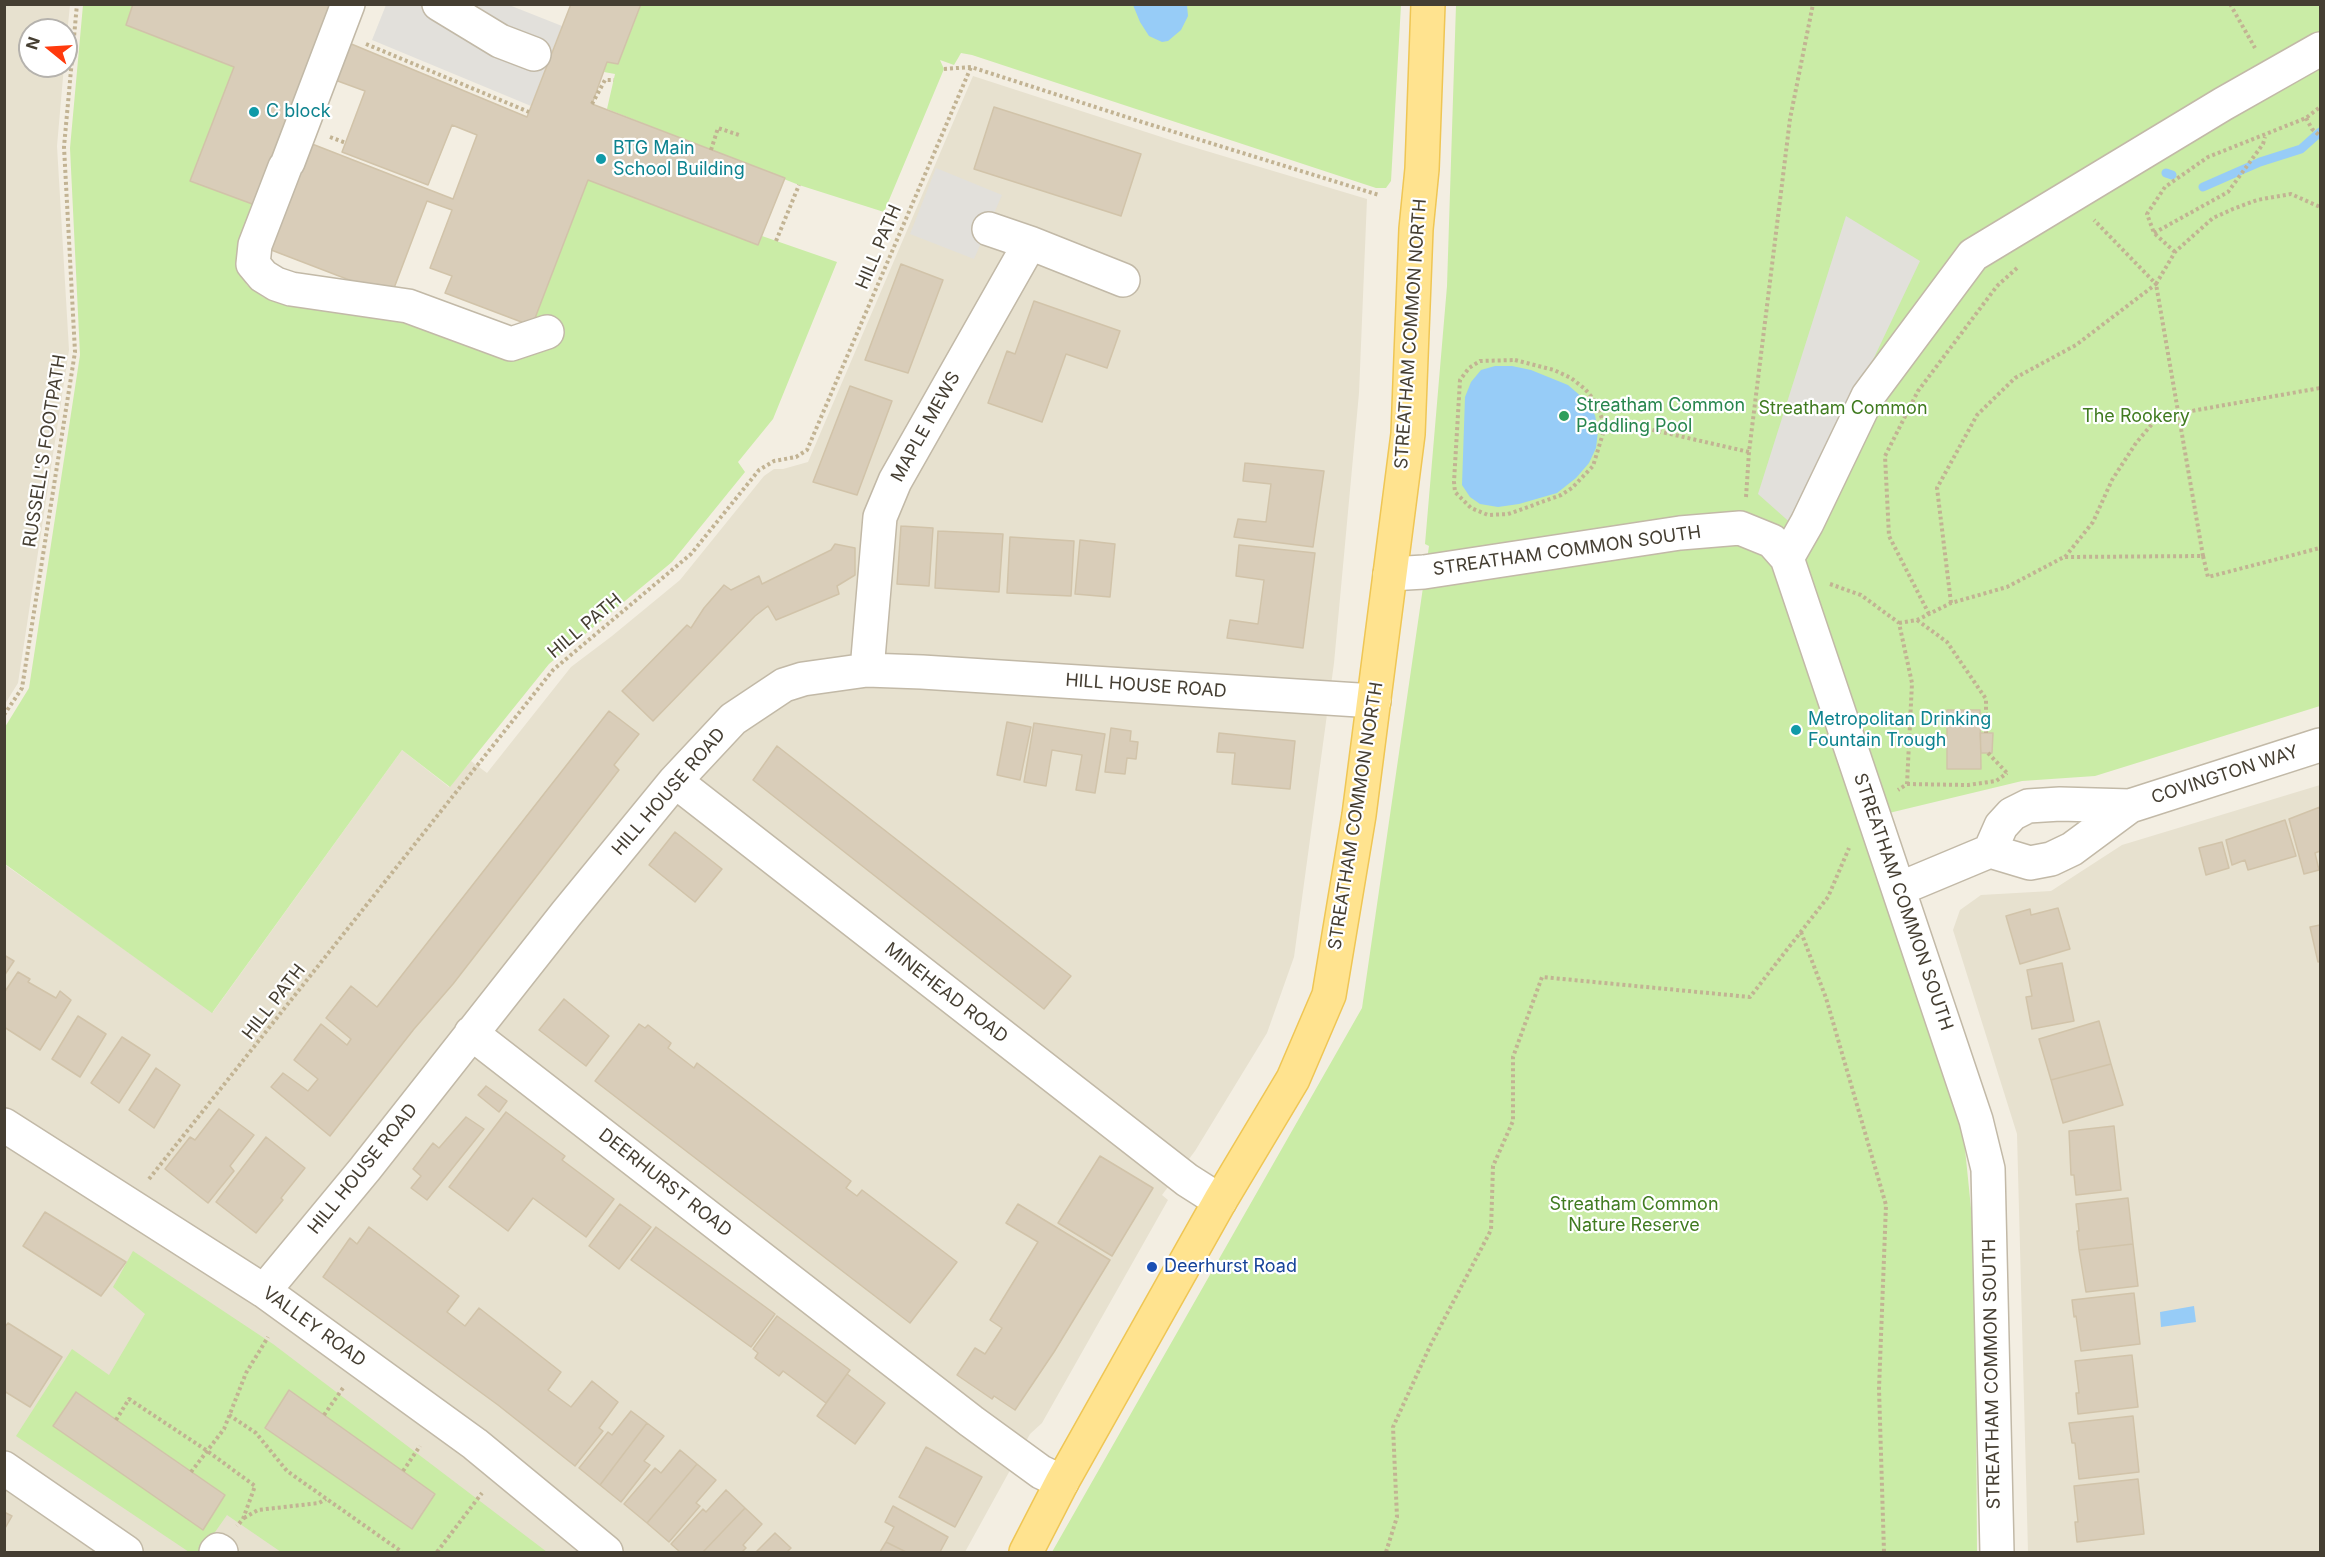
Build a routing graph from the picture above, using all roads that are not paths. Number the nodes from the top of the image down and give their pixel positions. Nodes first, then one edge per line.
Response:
1 (348, 4) edge
2 (439, 4) edge
3 (1428, 4) edge
4 (2320, 49) edge
5 (534, 54) dead end
6 (989, 229) dead end
7 (1030, 243) junction
8 (1123, 280) dead end
9 (546, 332) dead end
10 (1787, 558) junction
11 (1390, 574) junction
12 (867, 670) junction
13 (1374, 701) junction
14 (2320, 745) edge
15 (675, 781) junction
16 (2130, 806) junction
17 (1990, 851) junction
18 (1899, 889) junction
19 (471, 1034) junction
20 (4, 1125) edge
21 (1220, 1201) junction
22 (264, 1291) junction
23 (4, 1468) edge
24 (1062, 1482) junction
25 (126, 1552) edge
26 (606, 1552) edge
27 (1026, 1552) edge
28 (1997, 1552) edge

1 - 9 street
2 - 5 street
3 - 11 main road, STREATHAM COMMON NORTH
4 - 10 street
6 - 7 street
7 - 8 street
7 - 12 street, MAPLE MEWS
10 - 11 street, STREATHAM COMMON SOUTH
10 - 18 street, STREATHAM COMMON SOUTH
11 - 13 main road, STREATHAM COMMON NORTH
12 - 13 street, HILL HOUSE ROAD
12 - 15 street, HILL HOUSE ROAD
13 - 21 main road, STREATHAM COMMON NORTH
14 - 16 street, COVINGTON WAY
15 - 19 street, HILL HOUSE ROAD
15 - 21 street, MINEHEAD ROAD
16 - 17 street, COVINGTON WAY
16 - 17 street, COVINGTON WAY
17 - 18 street
18 - 28 street, STREATHAM COMMON SOUTH
19 - 22 street, HILL HOUSE ROAD
19 - 24 street, DEERHURST ROAD
20 - 22 street, VALLEY ROAD
21 - 24 main road, STREATHAM COMMON NORTH
22 - 26 street, VALLEY ROAD
23 - 25 street
24 - 27 main road, STREATHAM COMMON NORTH

